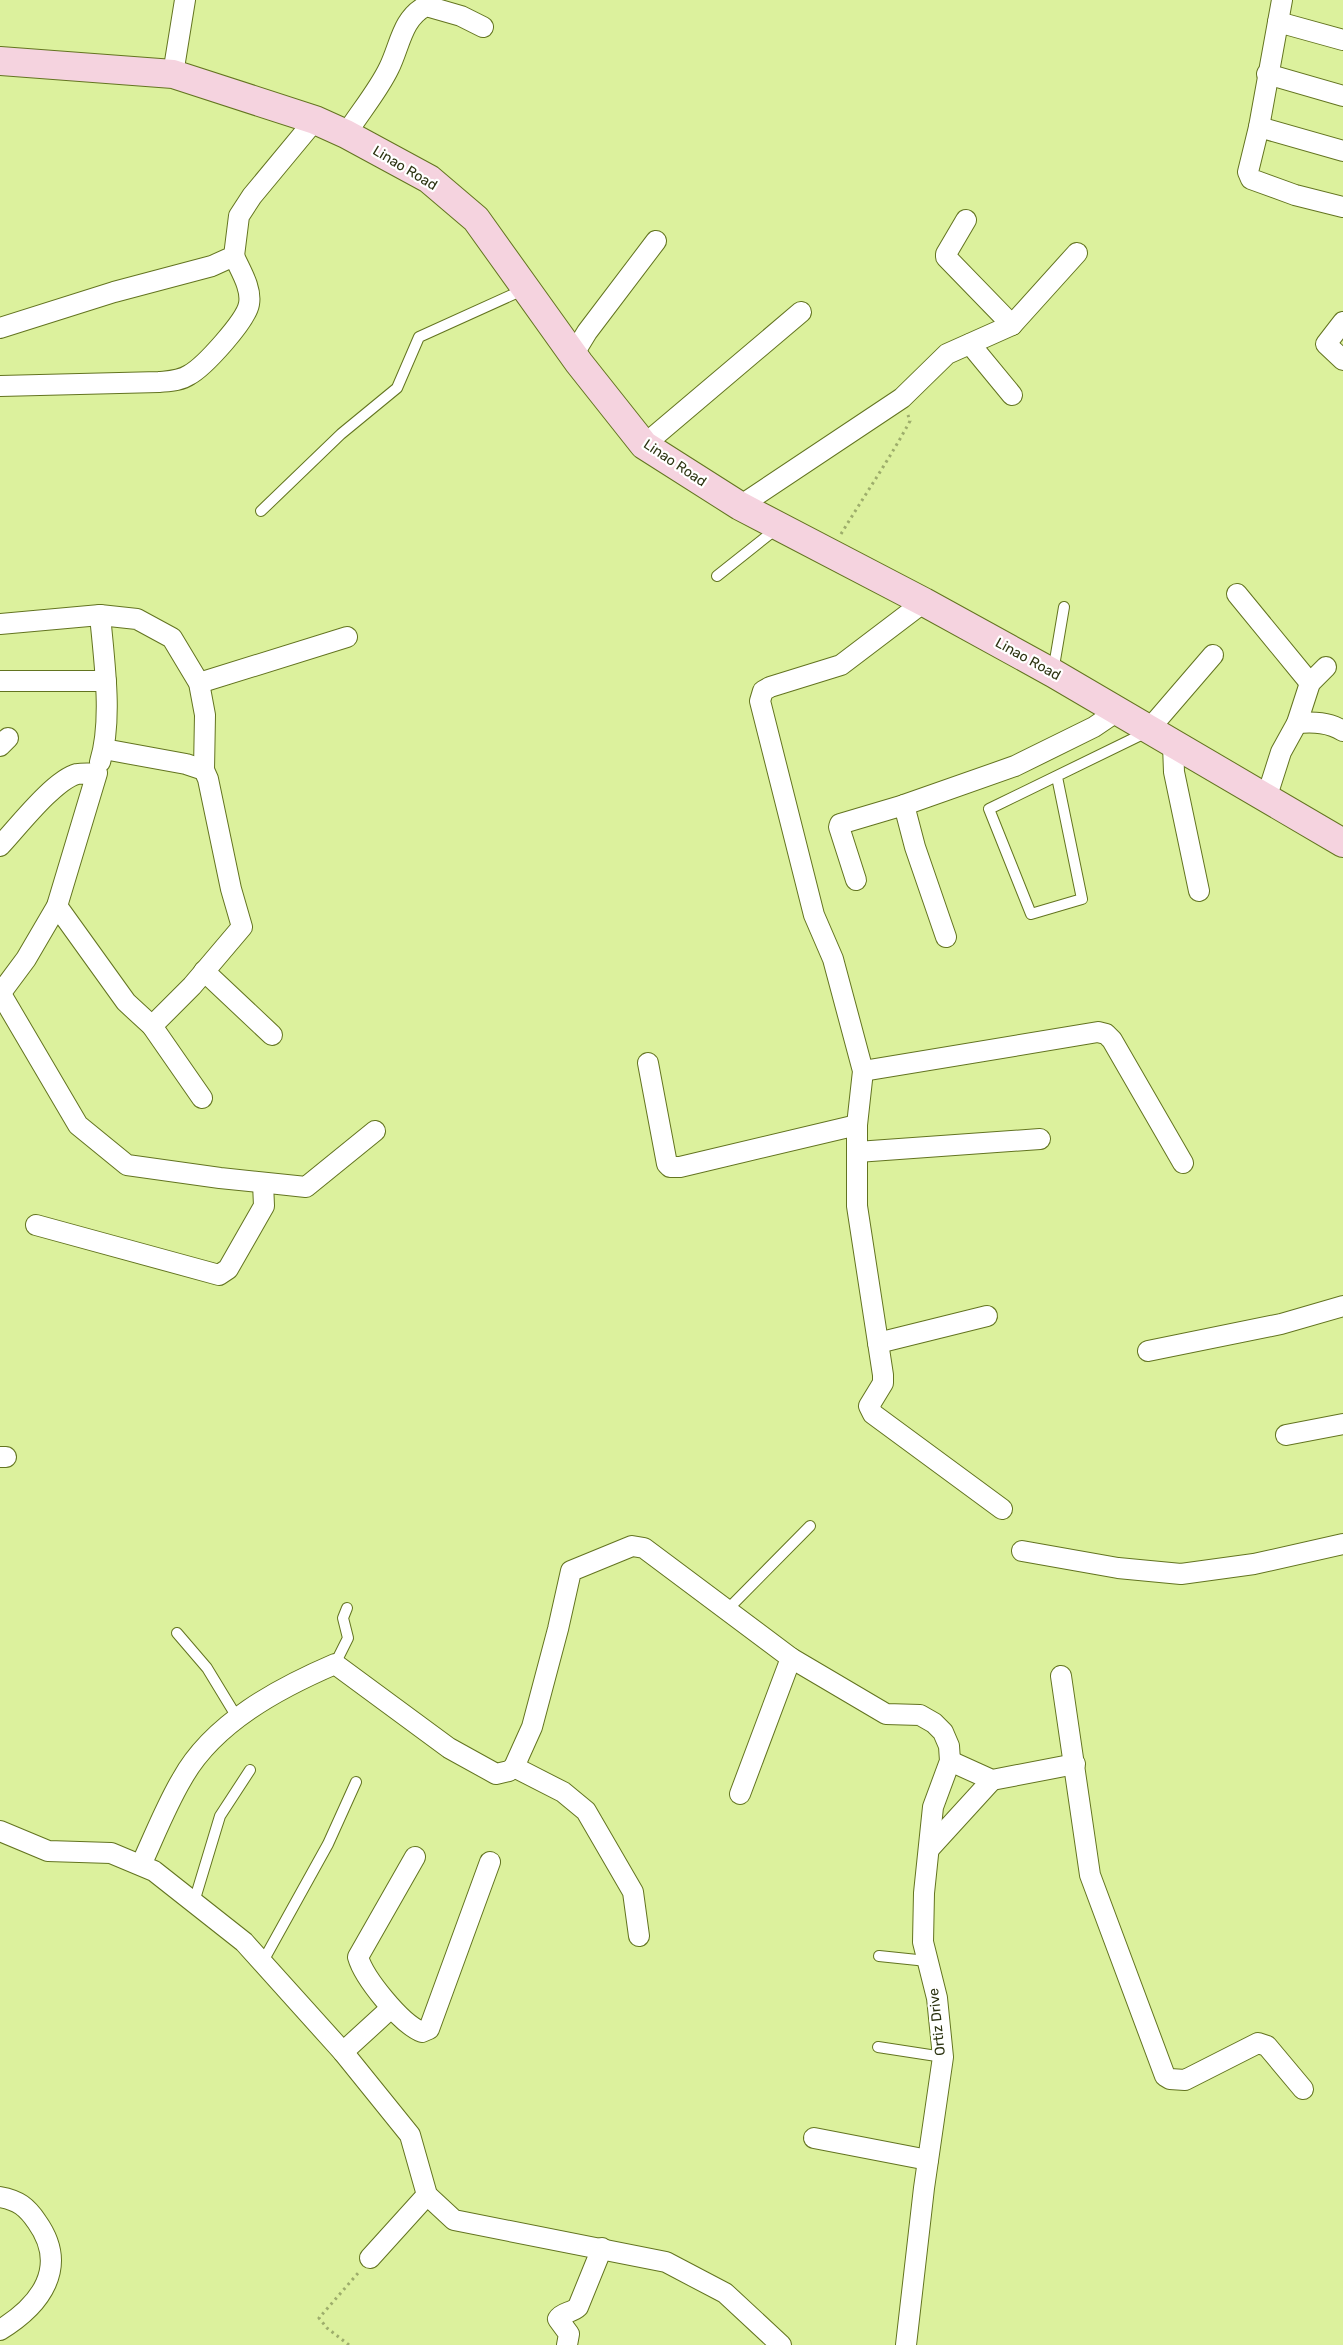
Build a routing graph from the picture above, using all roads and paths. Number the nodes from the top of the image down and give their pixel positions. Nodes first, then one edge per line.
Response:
1 (185, 0) edge
2 (1282, 0) edge
3 (1278, 22) junction
4 (483, 27) dead end
5 (1343, 40) edge
6 (0, 61) edge
7 (173, 74) junction
8 (1267, 74) junction
9 (1343, 96) edge
10 (315, 120) junction
11 (1259, 127) junction
12 (346, 134) junction
13 (1343, 151) edge
14 (1343, 207) edge
15 (966, 220) dead end
16 (656, 241) dead end
17 (1077, 253) dead end
18 (234, 256) junction
19 (526, 289) junction
20 (801, 312) dead end
21 (1343, 322) edge
22 (1012, 325) junction
23 (0, 328) edge
24 (970, 344) junction
25 (573, 355) junction
26 (1343, 360) edge
27 (0, 386) edge
28 (1012, 395) dead end
29 (902, 398) junction
30 (644, 444) junction
31 (740, 506) junction
32 (260, 511) dead end
33 (779, 526) junction
34 (830, 554) junction
35 (717, 576) dead end
36 (1237, 594) dead end
37 (924, 602) junction
38 (1064, 607) dead end
39 (100, 616) junction
40 (0, 624) edge
41 (346, 636) dead end
42 (1212, 655) dead end
43 (1326, 666) dead end
44 (1053, 673) junction
45 (0, 681) edge
46 (106, 681) junction
47 (199, 683) junction
48 (1310, 683) junction
49 (1119, 710) junction
50 (1297, 723) junction
51 (1151, 729) junction
52 (1343, 731) edge
53 (1173, 745) junction
54 (104, 749) junction
55 (204, 770) junction
56 (97, 774) junction
57 (1057, 777) junction
58 (1266, 799) junction
59 (904, 806) junction
60 (1343, 843) edge
61 (0, 846) edge
62 (856, 880) dead end
63 (1199, 891) dead end
64 (58, 906) junction
65 (946, 937) dead end
66 (204, 971) junction
67 (0, 994) edge
68 (152, 1026) junction
69 (272, 1035) dead end
70 (648, 1063) dead end
71 (863, 1071) junction
72 (202, 1098) dead end
73 (857, 1125) junction
74 (375, 1131) dead end
75 (1040, 1139) dead end
76 (858, 1152) junction
77 (1183, 1163) dead end
78 (263, 1183) junction
79 (36, 1225) dead end
80 (1343, 1306) edge
81 (987, 1316) dead end
82 (878, 1343) junction
83 (1148, 1351) dead end
84 (1343, 1424) edge
85 (1286, 1435) dead end
86 (1002, 1509) dead end
87 (810, 1526) dead end
88 (1343, 1544) edge
89 (1022, 1551) dead end
90 (347, 1608) dead end
91 (728, 1610) junction
92 (177, 1633) dead end
93 (791, 1658) junction
94 (335, 1664) junction
95 (1061, 1676) dead end
96 (238, 1719) junction
97 (1075, 1764) junction
98 (948, 1766) junction
99 (514, 1767) junction
100 (250, 1770) dead end
101 (992, 1780) junction
102 (356, 1782) dead end
103 (740, 1794) dead end
104 (961, 1812) junction
105 (0, 1831) edge
106 (929, 1849) junction
107 (415, 1857) dead end
108 (490, 1862) dead end
109 (141, 1865) junction
110 (194, 1902) junction
111 (639, 1936) dead end
112 (879, 1956) dead end
113 (927, 1961) junction
114 (262, 1963) junction
115 (391, 2008) junction
116 (878, 2047) dead end
117 (343, 2052) junction
118 (943, 2057) junction
119 (1303, 2089) dead end
120 (814, 2138) dead end
121 (928, 2160) junction
122 (427, 2195) junction
123 (0, 2197) edge
124 (602, 2248) junction
125 (370, 2258) joint
126 (0, 2330) edge
127 (348, 2345) edge
128 (567, 2345) edge
129 (781, 2345) edge
130 (906, 2345) edge

1 - 7 street
2 - 3 street
3 - 5 street
3 - 8 street
4 - 12 street
6 - 7 street, Linao Road
7 - 10 street, Linao Road
8 - 9 street
8 - 11 street
10 - 12 street, Linao Road
10 - 18 street
11 - 13 street
11 - 14 street
12 - 19 street, Linao Road
15 - 22 street
16 - 25 street
17 - 22 street
18 - 23 street
18 - 27 street
19 - 25 street, Linao Road
19 - 32 lane
20 - 30 street
21 - 26 street
22 - 24 street
24 - 28 street
24 - 29 street
25 - 30 street, Linao Road
29 - 31 street
29 - 34 path
30 - 31 street, Linao Road
31 - 33 street, Linao Road
33 - 34 street, Linao Road
33 - 35 lane
34 - 37 street, Linao Road
36 - 48 street
37 - 44 street, Linao Road
37 - 71 street
38 - 44 lane
39 - 40 street
39 - 46 street
39 - 47 street
41 - 47 street
42 - 51 street
43 - 48 street
44 - 49 street, Linao Road
45 - 46 street
46 - 54 street
47 - 55 street
48 - 50 street
49 - 51 street, Linao Road
49 - 59 street
50 - 52 street
50 - 58 street
51 - 53 street, Linao Road
51 - 57 lane
53 - 58 street, Linao Road
53 - 63 street
54 - 55 street
54 - 56 street
55 - 66 street
56 - 61 street
56 - 64 street
57 - 57 lane
58 - 60 street, Linao Road
59 - 62 street
59 - 65 street
64 - 67 street
64 - 68 street
66 - 68 street
66 - 69 street
67 - 78 street
68 - 72 street
70 - 73 street
71 - 73 street
71 - 77 street
73 - 76 street
74 - 78 street
75 - 76 street
76 - 82 street
78 - 79 street
80 - 83 street
81 - 82 street
82 - 86 street
84 - 85 street
87 - 91 lane
88 - 89 street
90 - 94 lane
91 - 93 street
91 - 99 street
92 - 96 lane
93 - 98 street
93 - 103 street
94 - 96 street
94 - 99 street
95 - 97 street
96 - 109 street
97 - 101 street
97 - 119 street
98 - 101 street
98 - 104 street
98 - 106 street, Ortiz Drive
99 - 111 street
100 - 110 lane
101 - 104 street
102 - 114 lane
104 - 106 street
105 - 109 street
106 - 113 street, Ortiz Drive
107 - 115 street
108 - 115 street
109 - 110 street
110 - 114 street
112 - 113 lane
113 - 118 street, Ortiz Drive
114 - 117 street
115 - 117 street
116 - 118 lane
117 - 122 street
118 - 121 street, Ortiz Drive
120 - 121 street
121 - 130 street, Ortiz Drive
122 - 124 street
122 - 125 street
123 - 126 street
124 - 128 street
124 - 129 street
125 - 127 path

